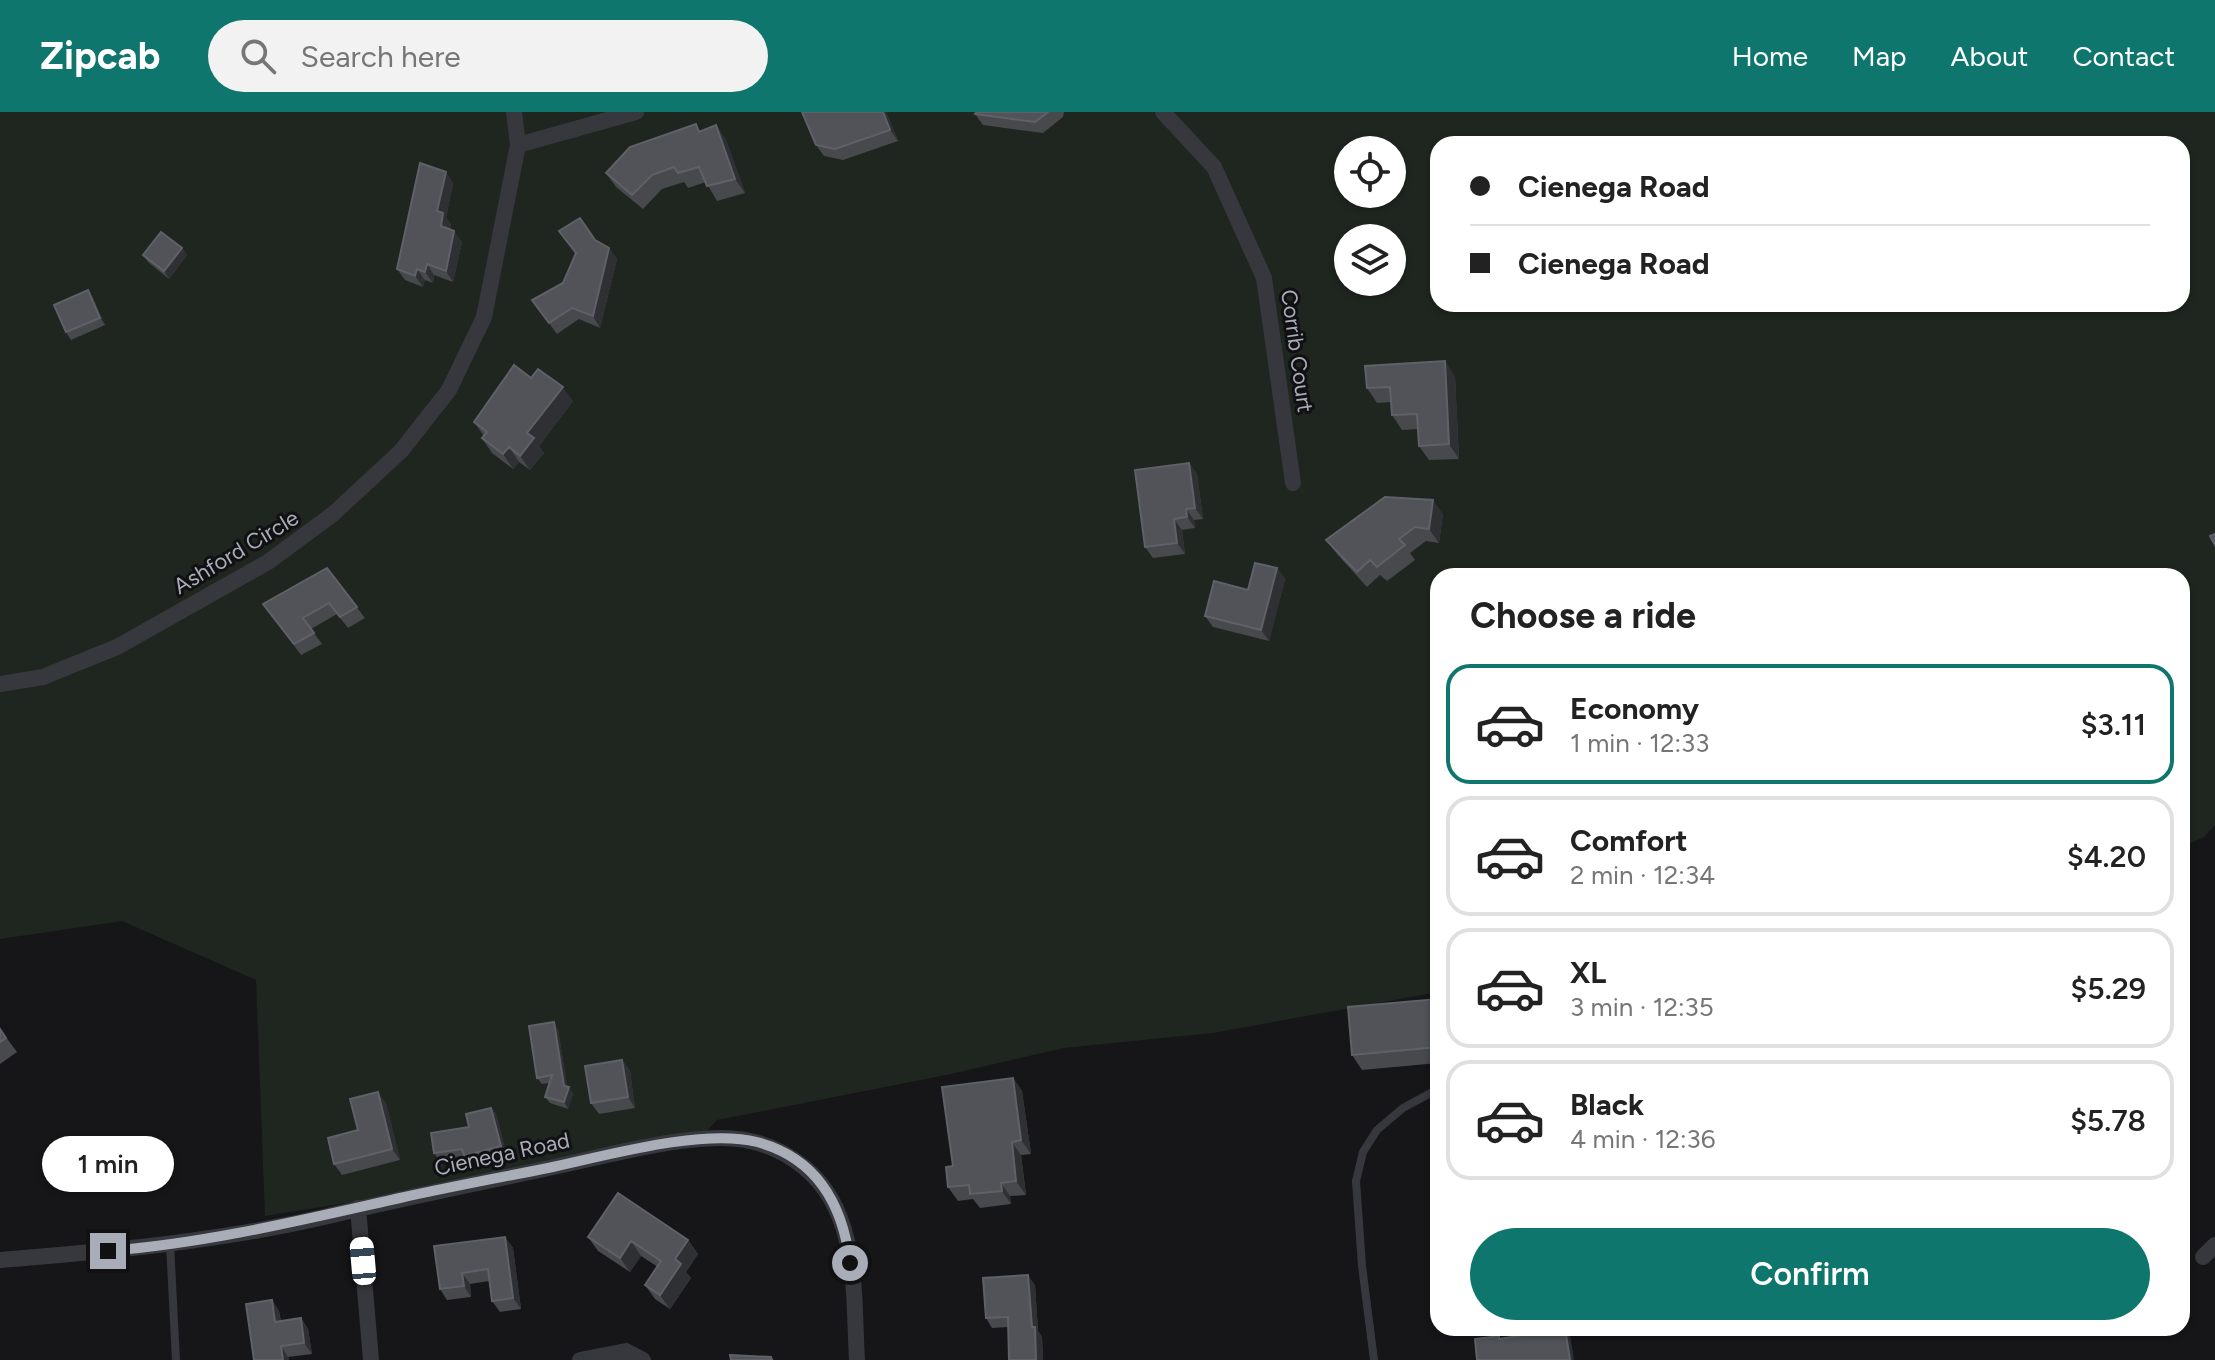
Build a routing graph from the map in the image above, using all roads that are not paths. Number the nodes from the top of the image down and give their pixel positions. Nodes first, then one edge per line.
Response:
1 (514, 112) edge
2 (636, 112) edge
3 (1163, 112) edge
4 (518, 145) junction
5 (1293, 483) dead end
6 (0, 684) edge
7 (1430, 1093) edge
8 (358, 1208) junction
9 (170, 1244) junction
10 (0, 1260) edge
11 (176, 1360) edge
12 (371, 1360) edge
13 (580, 1360) edge
14 (643, 1360) edge
15 (857, 1360) edge
16 (1374, 1360) edge

1 - 4 street, Ashford Circle
2 - 4 street
3 - 5 street, Corrib Court
4 - 6 street, Ashford Circle
7 - 16 lane
8 - 9 street, Cienega Road
8 - 12 street
8 - 15 street, Cienega Road
9 - 10 street, Cienega Road
9 - 11 lane
13 - 14 street

